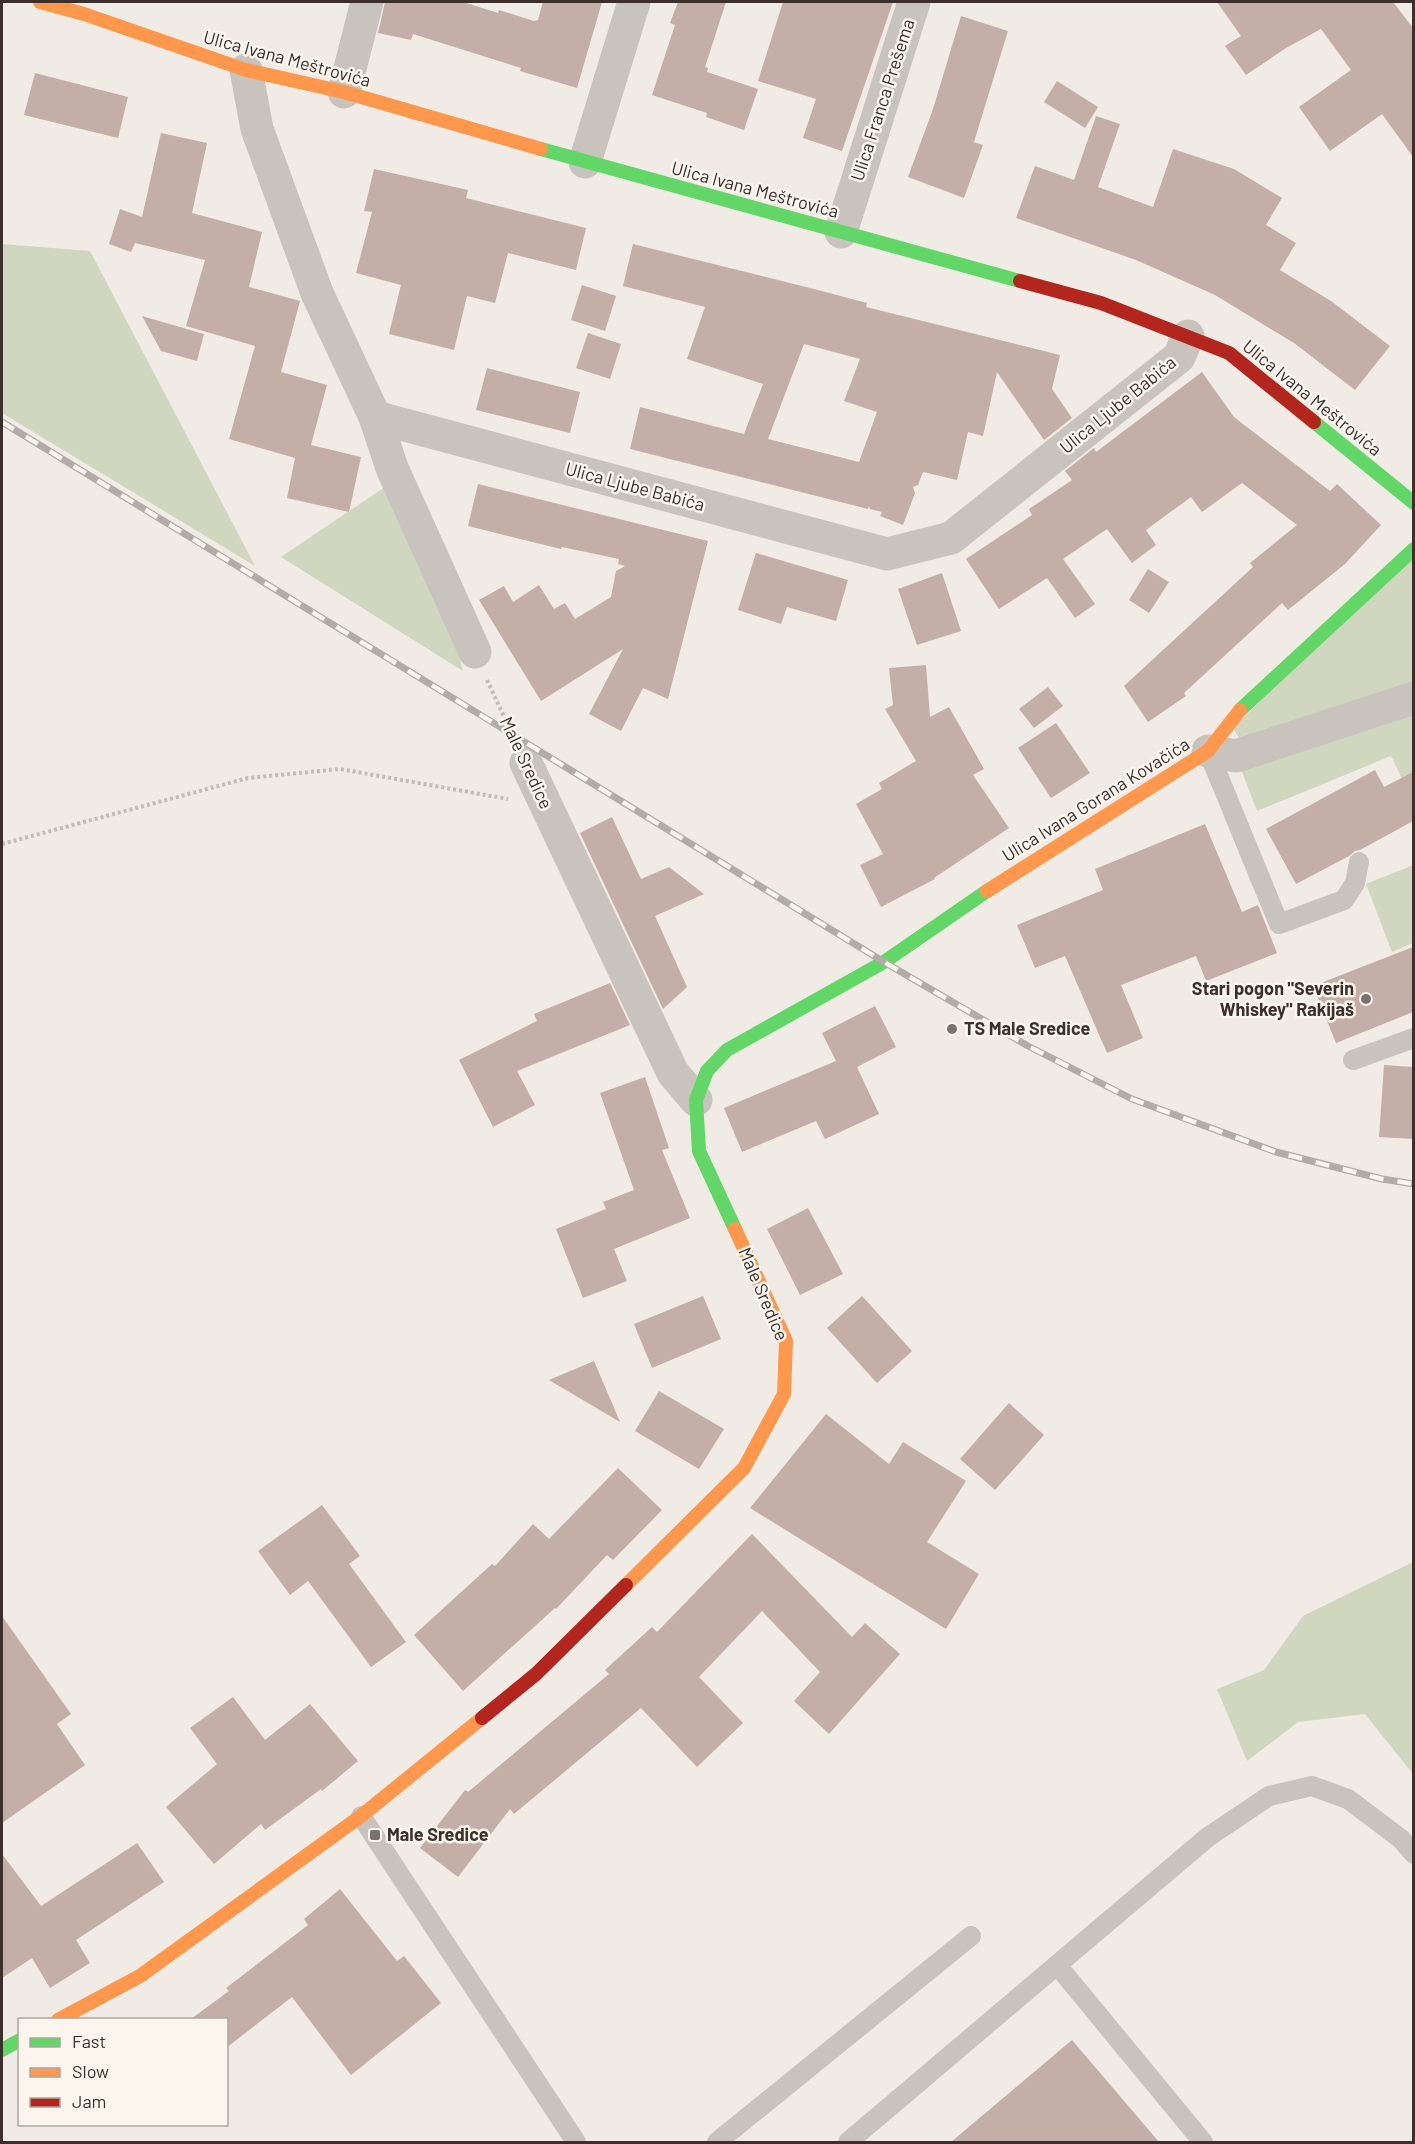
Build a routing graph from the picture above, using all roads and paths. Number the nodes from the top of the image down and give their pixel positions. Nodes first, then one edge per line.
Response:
1 (40, 2) edge
2 (367, 2) edge
3 (634, 2) edge
4 (914, 2) edge
5 (86, 8) edge
6 (246, 70) junction
7 (344, 92) junction
8 (585, 162) junction
9 (841, 232) junction
10 (1188, 336) junction
11 (375, 417) junction
12 (1413, 503) edge
13 (1413, 549) edge
14 (475, 652) joint
15 (1413, 698) edge
16 (1208, 751) junction
17 (526, 764) joint
18 (546, 805) junction
19 (2, 844) edge
20 (1359, 862) dead end
21 (884, 962) joint
22 (1413, 1038) edge
23 (1353, 1060) dead end
24 (696, 1100) junction
25 (361, 1816) junction
26 (1413, 1854) edge
27 (971, 1936) dead end
28 (1057, 1965) junction
29 (60, 2018) edge
30 (18, 2041) edge
31 (2, 2050) edge
32 (576, 2142) edge
33 (717, 2142) edge
34 (848, 2142) edge
35 (1203, 2142) edge

1 - 5 street, Ulica Ivana Meštrovića
2 - 7 street
3 - 8 street
4 - 9 street, Ulica Franca Prešema
5 - 6 street, Ulica Ivana Meštrovića
6 - 7 street, Ulica Ivana Meštrovića
6 - 11 street
7 - 8 street, Ulica Ivana Meštrovića
8 - 9 street, Ulica Ivana Meštrovića
9 - 10 street, Ulica Ivana Meštrovića
10 - 11 street, Ulica Ljube Babića
10 - 12 street, Ulica Ivana Meštrovića
11 - 14 street
13 - 16 street, Ulica Ivana Gorana Kovačića
14 - 17 path, Male Sredice
15 - 16 street
16 - 20 lane
16 - 21 street, Ulica Ivana Gorana Kovačića
17 - 18 street, Male Sredice
18 - 19 path
18 - 24 street, Male Sredice
21 - 24 street, Male Sredice
22 - 23 lane
24 - 25 street, Male Sredice
25 - 29 street, Male Sredice
25 - 32 lane
26 - 28 lane
27 - 33 lane
28 - 34 lane
28 - 35 lane
30 - 31 street

